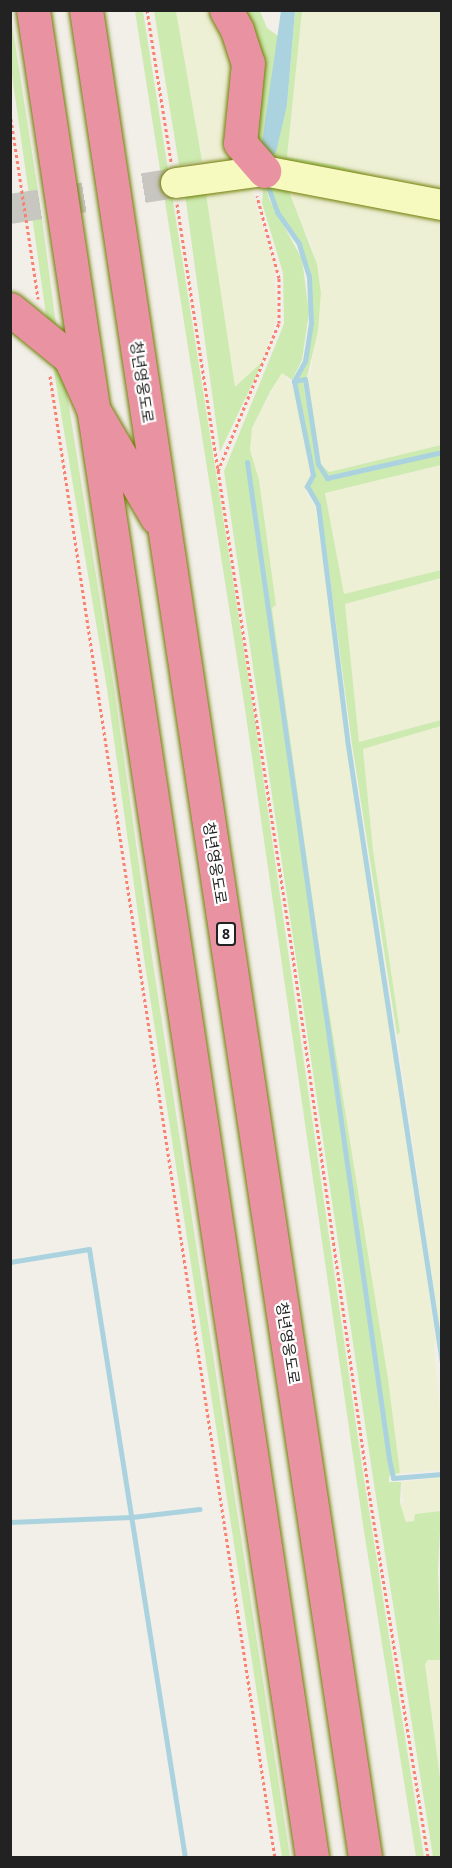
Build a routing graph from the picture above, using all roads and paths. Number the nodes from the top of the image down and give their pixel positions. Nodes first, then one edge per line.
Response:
1 (33, 10) edge
2 (86, 10) edge
3 (147, 10) edge
4 (226, 10) edge
5 (10, 113) edge
6 (264, 171) junction
7 (175, 183) junction
8 (441, 205) edge
9 (24, 304) edge
10 (44, 335) junction
11 (93, 409) junction
12 (218, 473) junction
13 (165, 532) junction
14 (275, 1857) edge
15 (312, 1857) edge
16 (365, 1857) edge
17 (428, 1857) edge

1 - 11 highway
2 - 13 highway, 청년영웅도로 / 8
3 - 7 path
4 - 6 highway
5 - 9 path
6 - 7 street
6 - 8 street
6 - 12 path
7 - 12 path
9 - 10 highway
10 - 11 highway
10 - 14 path
11 - 13 highway
11 - 15 highway
12 - 17 path
13 - 16 highway, 청년영웅도로 / 8

